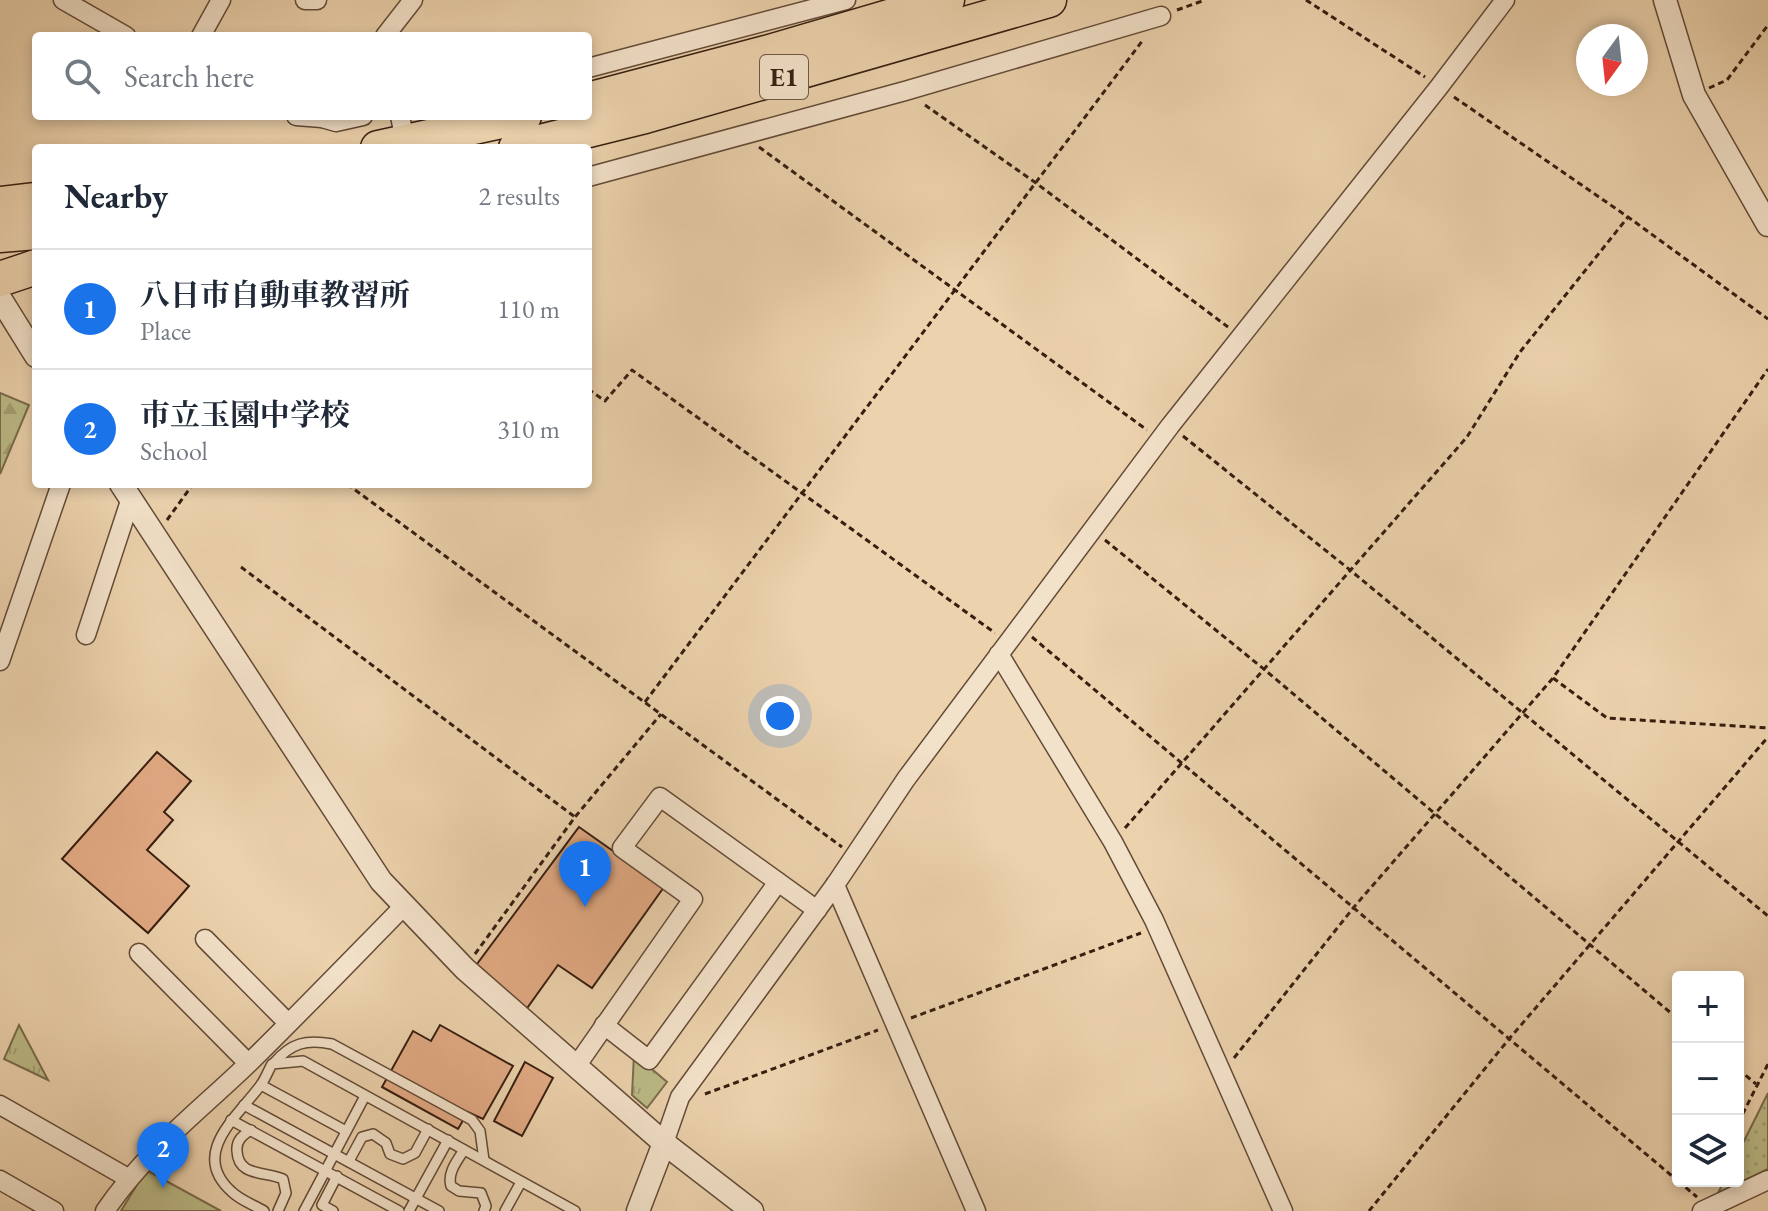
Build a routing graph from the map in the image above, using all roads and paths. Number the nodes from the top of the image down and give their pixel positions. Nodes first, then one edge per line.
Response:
1 (63, 0) edge
2 (221, 0) edge
3 (305, 0) edge
4 (317, 0) edge
5 (413, 0) edge
6 (846, 0) edge
7 (947, 0) edge
8 (1049, 0) edge
9 (1205, 0) edge
10 (1306, 0) edge
11 (1505, 0) edge
12 (1665, 0) edge
13 (1161, 16) junction
14 (1768, 25) edge
15 (119, 32) edge
16 (203, 32) edge
17 (388, 32) edge
18 (592, 67) edge
19 (1439, 87) junction
20 (905, 91) junction
21 (1694, 95) junction
22 (592, 99) edge
23 (645, 116) junction
24 (487, 120) edge
25 (393, 130) edge
26 (743, 135) junction
27 (532, 144) edge
28 (542, 144) edge
29 (592, 176) edge
30 (1036, 183) junction
31 (32, 200) edge
32 (0, 204) edge
33 (1628, 217) junction
34 (1768, 225) edge
35 (32, 232) edge
36 (0, 235) edge
37 (32, 271) edge
38 (956, 292) junction
39 (2, 300) edge
40 (1768, 319) edge
41 (1241, 337) junction
42 (32, 349) edge
43 (1768, 369) edge
44 (592, 392) edge
45 (1165, 432) junction
46 (60, 488) edge
47 (190, 488) edge
48 (352, 488) edge
49 (126, 491) edge
50 (1092, 530) junction
51 (155, 536) junction
52 (241, 567) dead end
53 (1350, 570) junction
54 (1020, 626) junction
55 (86, 635) dead end
56 (1003, 648) junction
57 (0, 661) edge
58 (1265, 670) junction
59 (1553, 678) junction
60 (645, 702) junction
61 (1523, 712) junction
62 (661, 714) junction
63 (1768, 728) edge
64 (1768, 737) edge
65 (1435, 814) junction
66 (575, 817) junction
67 (1113, 842) junction
68 (1678, 842) junction
69 (855, 856) junction
70 (778, 882) junction
71 (835, 885) junction
72 (403, 907) junction
73 (1354, 907) junction
74 (817, 910) junction
75 (1768, 916) edge
76 (1157, 927) junction
77 (205, 939) dead end
78 (1589, 945) junction
79 (139, 953) dead end
80 (465, 969) junction
81 (1672, 1014) edge
82 (288, 1023) junction
83 (894, 1024) junction
84 (604, 1025) junction
85 (1509, 1039) junction
86 (248, 1063) junction
87 (272, 1064) junction
88 (1768, 1064) edge
89 (577, 1065) junction
90 (1223, 1072) junction
91 (1744, 1074) edge
92 (1756, 1084) junction
93 (261, 1085) junction
94 (365, 1096) junction
95 (701, 1096) dead end
96 (0, 1105) edge
97 (244, 1105) junction
98 (1742, 1115) edge
99 (231, 1120) junction
100 (428, 1129) junction
101 (251, 1130) junction
102 (346, 1131) junction
103 (448, 1140) junction
104 (664, 1143) junction
105 (464, 1150) junction
106 (335, 1153) junction
107 (484, 1160) junction
108 (349, 1161) junction
109 (326, 1170) junction
110 (337, 1176) junction
111 (1672, 1176) edge
112 (128, 1178) junction
113 (0, 1180) edge
114 (1768, 1180) edge
115 (521, 1182) junction
116 (1684, 1187) edge
117 (416, 1198) junction
118 (1702, 1206) edge
119 (570, 1210) edge
120 (54, 1211) edge
121 (105, 1211) edge
122 (264, 1211) edge
123 (278, 1211) edge
124 (304, 1211) edge
125 (333, 1211) edge
126 (399, 1211) edge
127 (409, 1211) edge
128 (439, 1211) edge
129 (484, 1211) edge
130 (505, 1211) edge
131 (638, 1211) edge
132 (752, 1211) edge
133 (976, 1211) edge
134 (1283, 1211) edge
135 (1369, 1211) edge

1 - 15 street
2 - 16 street
3 - 4 street
5 - 17 street
6 - 18 street
7 - 22 highway, E1
8 - 23 highway, E1
9 - 13 path
10 - 19 path
11 - 19 street
12 - 21 street
13 - 20 street
13 - 30 path
14 - 21 path
19 - 33 path
19 - 41 street
20 - 26 street
20 - 30 path
21 - 34 street
23 - 27 highway, E1
23 - 28 highway
24 - 25 highway
26 - 29 street
26 - 38 path
30 - 38 path
30 - 41 path
31 - 32 highway
33 - 40 path
33 - 53 path
35 - 36 highway
37 - 39 highway
38 - 45 path
38 - 60 path
39 - 42 street
41 - 45 street
43 - 59 path
44 - 56 path
45 - 50 street
45 - 53 path
46 - 57 street
47 - 51 path
48 - 60 path
49 - 51 street
49 - 55 street
50 - 54 street
50 - 58 path
51 - 72 street
52 - 66 path
53 - 58 path
53 - 61 path
54 - 56 street
54 - 73 path
56 - 67 street
56 - 69 street
58 - 65 path
58 - 67 path
59 - 61 path
59 - 63 path
60 - 62 path
61 - 65 path
61 - 68 path
62 - 66 path
62 - 69 path
64 - 68 path
65 - 73 path
65 - 78 path
66 - 80 path
67 - 76 street
68 - 75 path
68 - 78 path
69 - 71 street
70 - 74 street
70 - 84 street
70 - 84 street
71 - 74 street
71 - 83 street
72 - 80 street
72 - 82 street
73 - 85 path
73 - 90 path
74 - 104 street
76 - 83 path
76 - 90 street
77 - 82 street
78 - 81 path
78 - 85 path
79 - 86 street
80 - 89 street
82 - 86 street
83 - 95 path
83 - 133 street
84 - 89 street
85 - 111 path
85 - 135 path
86 - 112 street
87 - 93 lane
87 - 94 lane
87 - 107 lane
88 - 92 path
89 - 104 street
90 - 134 street
91 - 92 path
92 - 98 path
93 - 97 lane
93 - 102 lane
94 - 100 lane
94 - 102 lane
96 - 112 street
97 - 99 lane
97 - 106 lane
99 - 101 lane
99 - 122 lane
100 - 103 lane
100 - 108 lane
101 - 109 lane
101 - 123 lane
102 - 106 lane
103 - 105 lane
103 - 117 lane
104 - 131 street
104 - 132 street
105 - 107 lane
105 - 129 lane
106 - 108 lane
106 - 109 lane
107 - 115 lane
108 - 117 lane
109 - 110 lane
109 - 124 lane
110 - 125 lane
110 - 126 lane
112 - 121 street
113 - 120 street
114 - 118 street
115 - 119 lane
115 - 130 lane
116 - 118 path
117 - 127 lane
117 - 128 lane

